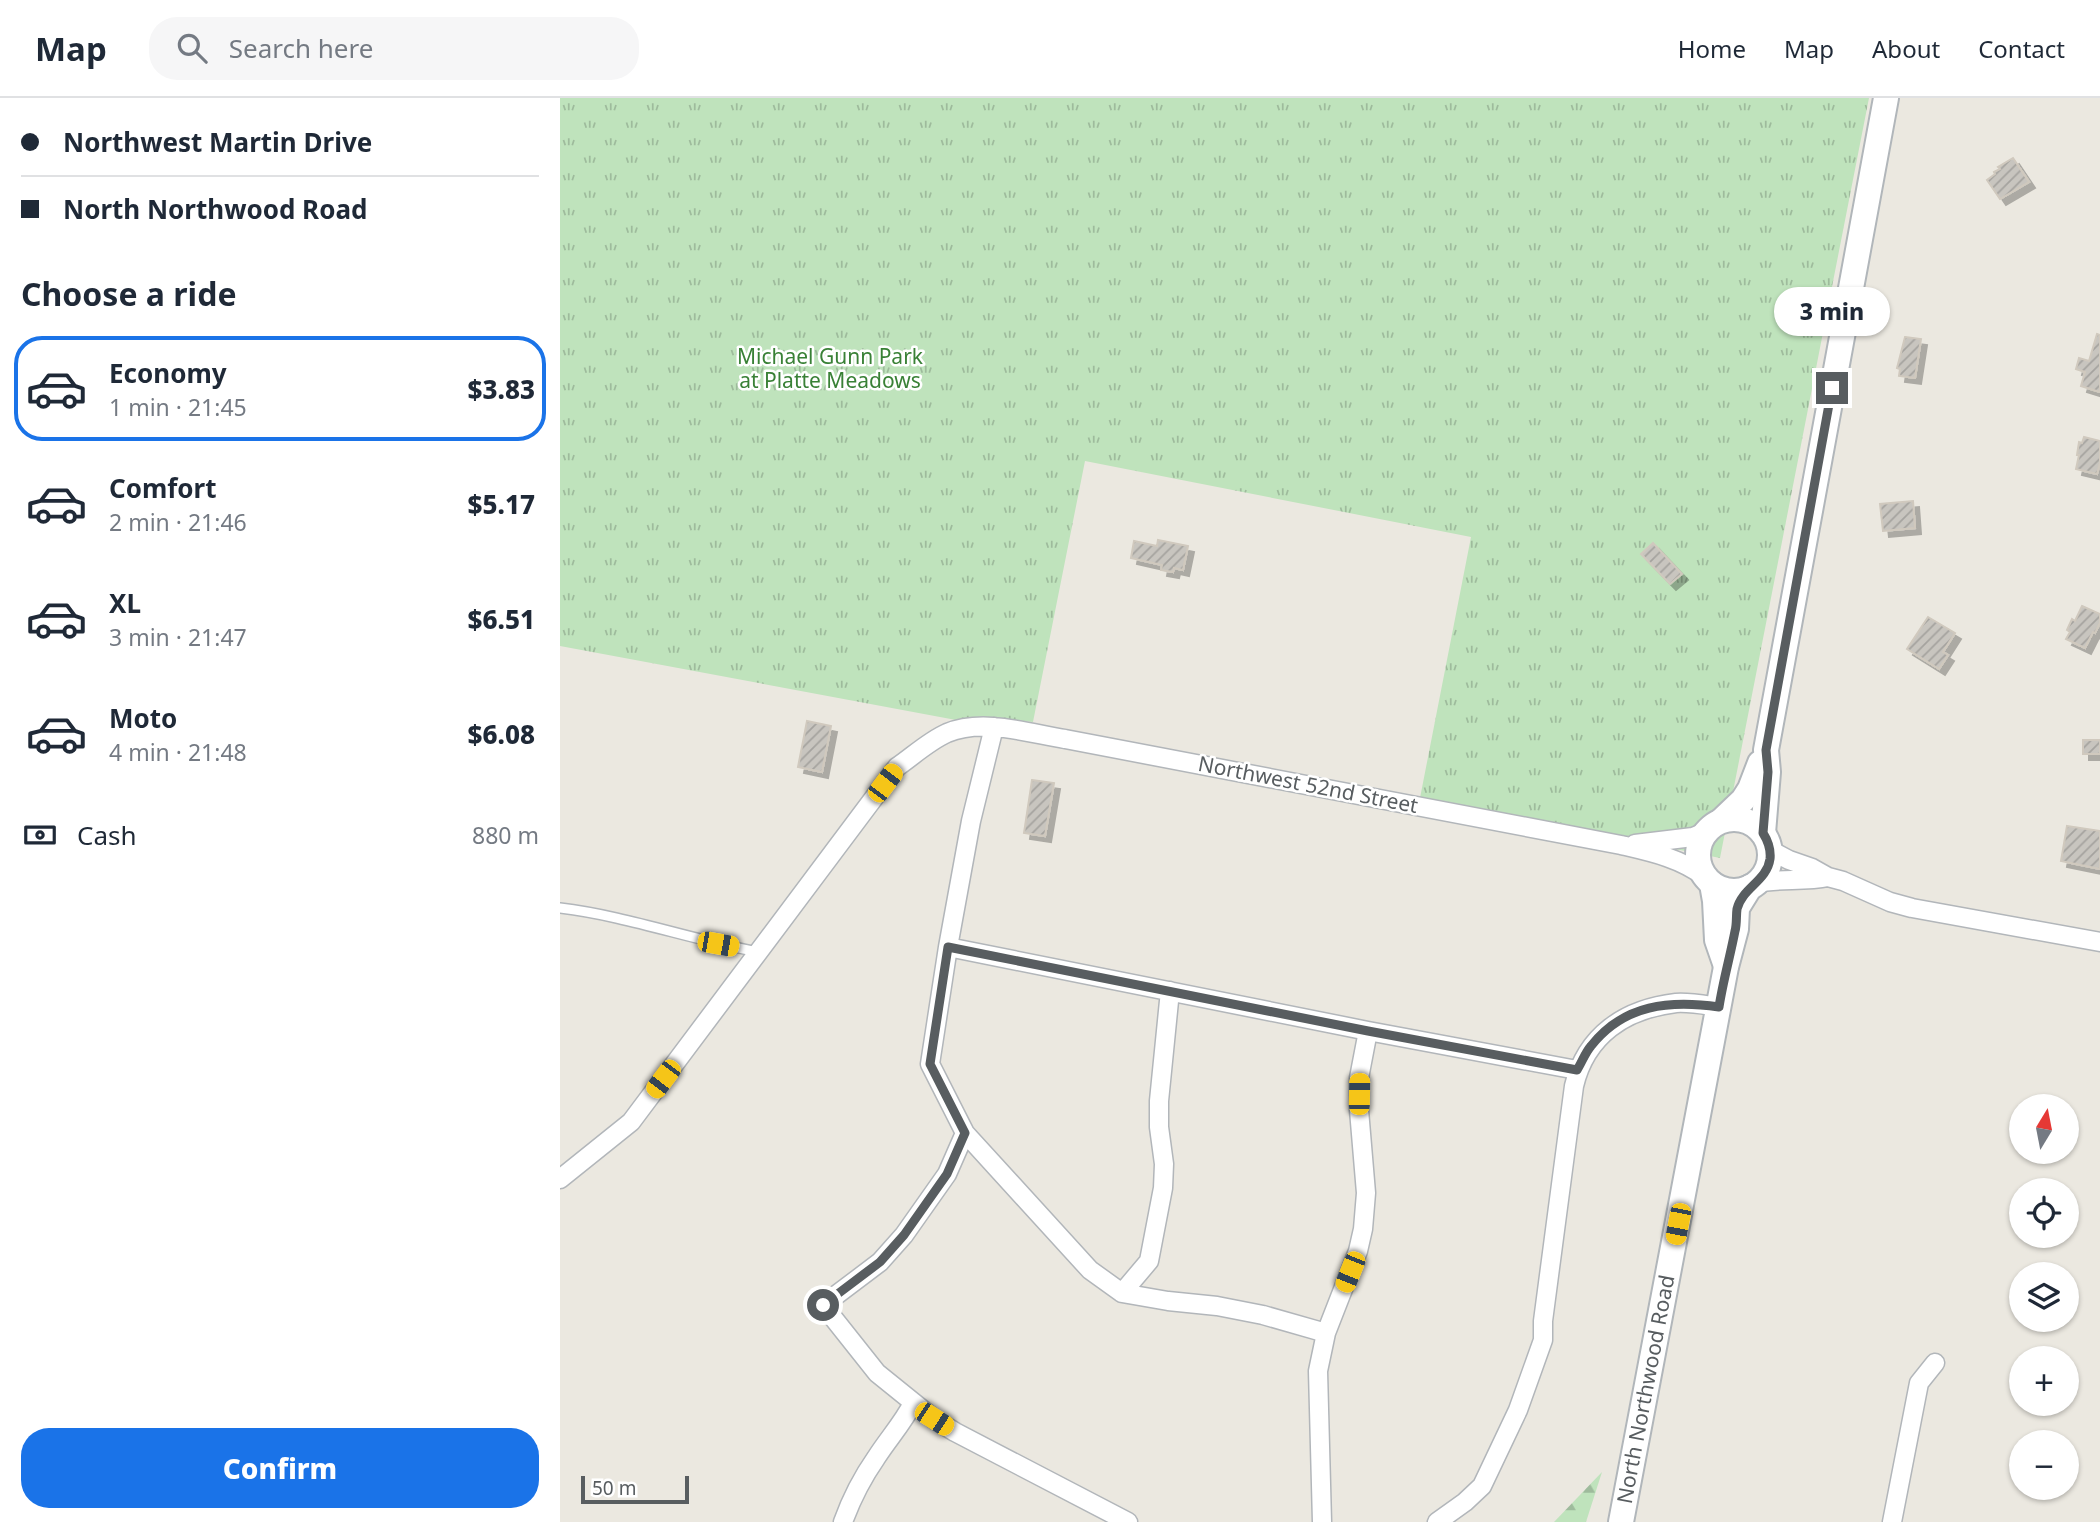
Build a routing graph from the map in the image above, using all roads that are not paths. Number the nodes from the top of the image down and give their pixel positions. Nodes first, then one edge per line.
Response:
1 (1886, 98) edge
2 (994, 727) junction
3 (1766, 750) junction
4 (1714, 826) junction
5 (1767, 841) junction
6 (1621, 845) junction
7 (1828, 877) junction
8 (1709, 881) junction
9 (1753, 885) junction
10 (560, 908) edge
11 (2100, 942) edge
12 (948, 947) junction
13 (759, 952) junction
14 (1726, 967) junction
15 (1170, 992) junction
16 (1719, 1007) junction
17 (1368, 1031) junction
18 (1577, 1070) junction
19 (965, 1133) junction
20 (560, 1179) edge
21 (1122, 1293) junction
22 (1325, 1333) junction
23 (1935, 1363) dead end
24 (914, 1403) junction
25 (843, 1522) edge
26 (1128, 1522) edge
27 (1322, 1522) edge
28 (1437, 1522) edge
29 (1621, 1522) edge
30 (1892, 1522) edge

1 - 3 street
2 - 6 street, Northwest 52nd Street
2 - 12 street
2 - 13 street, Northwest 52nd Street
3 - 4 street
3 - 5 street
4 - 5 street
4 - 6 street, Northwest 52nd Street
4 - 8 street
5 - 7 street
5 - 9 street
6 - 8 street, Northwest 52nd Street
7 - 9 street
7 - 11 street
8 - 9 street
8 - 14 street, North Northwood Road
9 - 14 street, North Northwood Road
10 - 13 lane
12 - 15 street
12 - 19 street
13 - 20 street, Northwest 52nd Street
14 - 16 street, North Northwood Road
15 - 17 street
15 - 21 street
16 - 18 street
16 - 29 street, North Northwood Road
17 - 18 street
17 - 22 street
18 - 28 street
19 - 21 street
19 - 24 street
21 - 22 street
22 - 27 street
23 - 30 street
24 - 25 street
24 - 26 street

